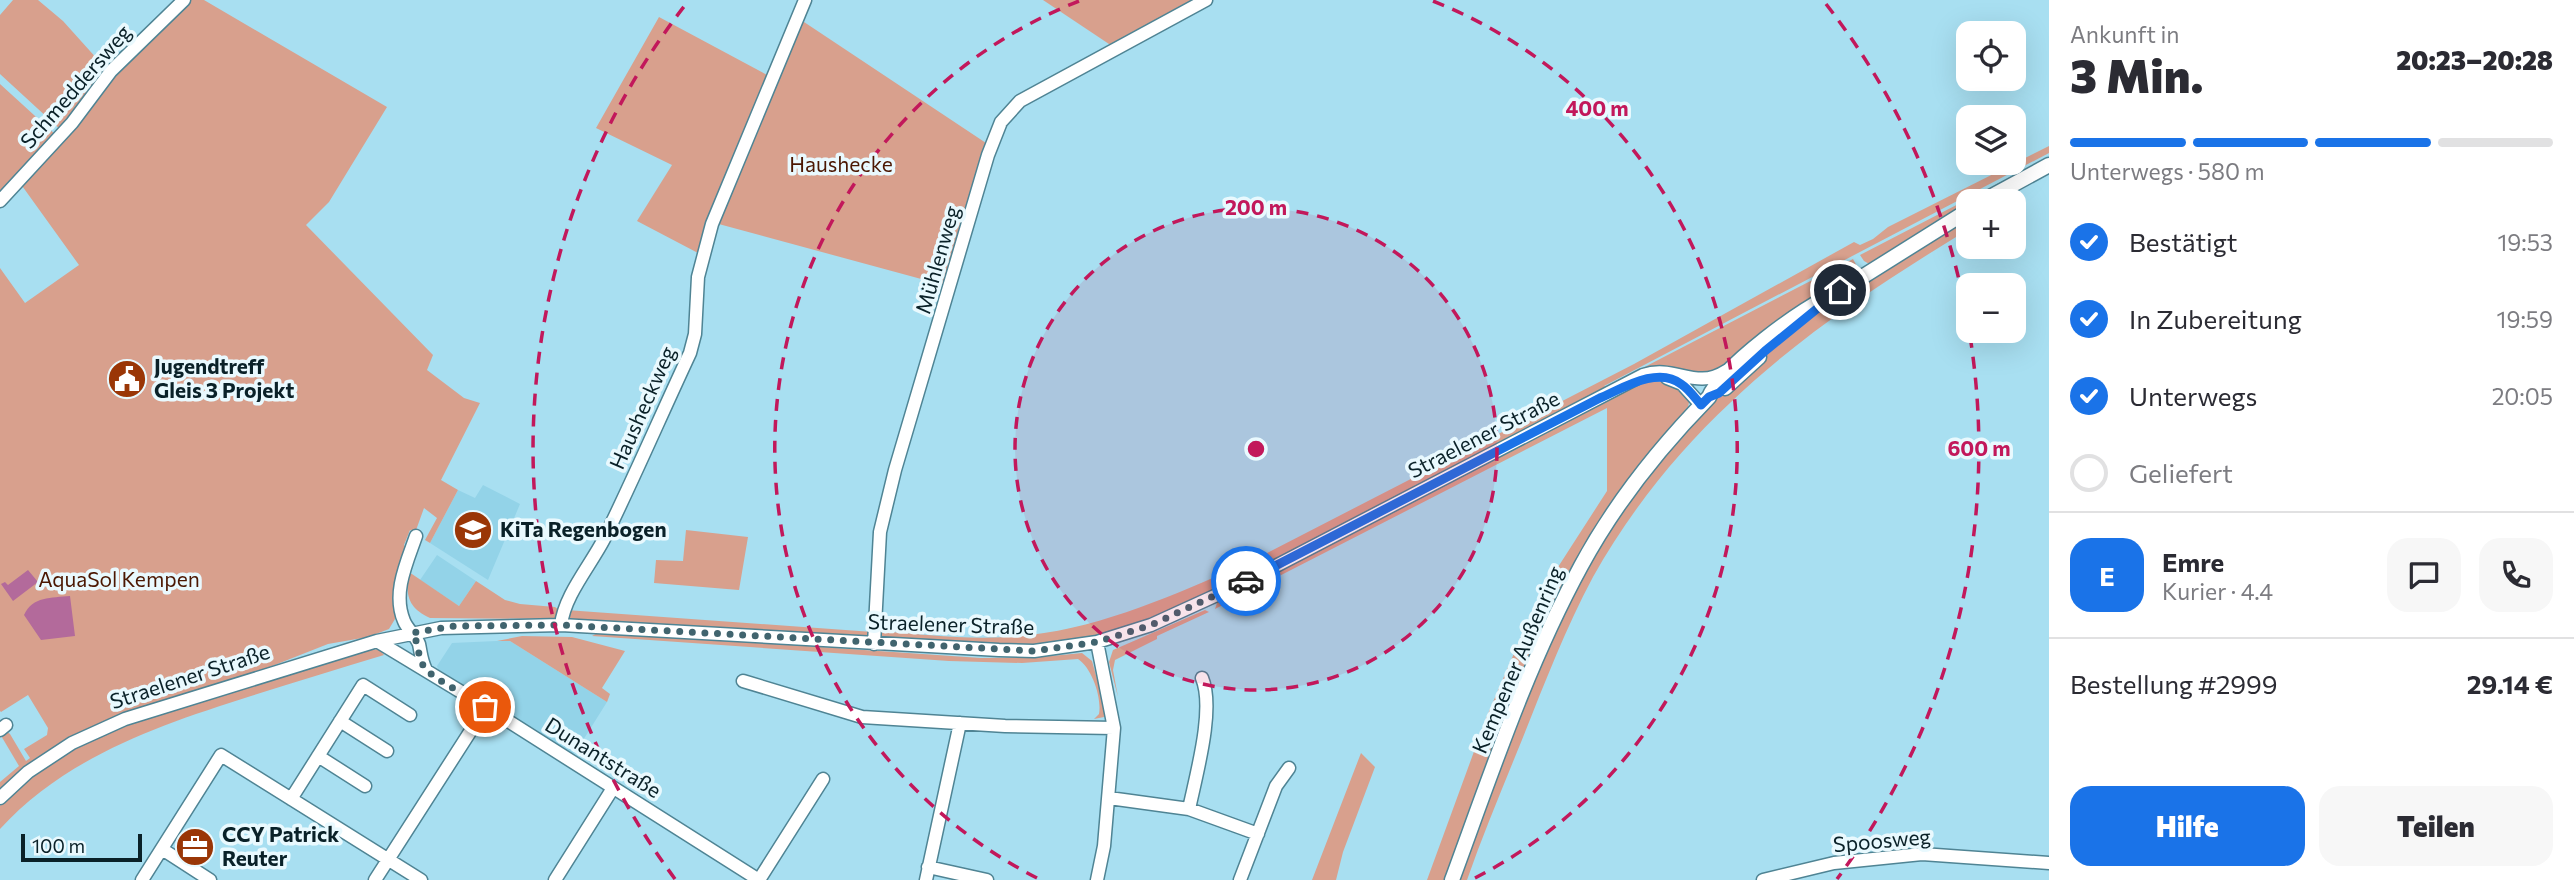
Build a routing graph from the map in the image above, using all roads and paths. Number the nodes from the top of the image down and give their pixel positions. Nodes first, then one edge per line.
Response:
1 (184, 0) edge
2 (805, 0) edge
3 (1206, 0) edge
4 (2049, 165) edge
5 (2005, 189) edge
6 (0, 201) edge
7 (1956, 218) edge
8 (1835, 294) junction
9 (1735, 365) junction
10 (1693, 378) junction
11 (1600, 398) junction
12 (1705, 401) junction
13 (416, 536) dead end
14 (561, 625) junction
15 (412, 633) junction
16 (377, 641) junction
17 (1097, 642) junction
18 (874, 644) junction
19 (426, 670) junction
20 (1202, 678) dead end
21 (743, 681) dead end
22 (485, 707) junction
23 (411, 715) dead end
24 (340, 721) junction
25 (960, 723) junction
26 (1114, 728) junction
27 (387, 751) dead end
28 (318, 756) junction
29 (1289, 768) dead end
30 (823, 779) dead end
31 (365, 786) dead end
32 (613, 788) junction
33 (0, 798) edge
34 (1108, 798) junction
35 (291, 799) junction
36 (1189, 809) junction
37 (1258, 834) junction
38 (162, 849) junction
39 (388, 859) junction
40 (2049, 863) edge
41 (927, 874) edge
42 (142, 880) edge
43 (210, 880) edge
44 (375, 880) edge
45 (421, 880) edge
46 (555, 880) edge
47 (759, 880) edge
48 (987, 880) edge
49 (1097, 880) edge
50 (1240, 880) edge
51 (1452, 880) edge
52 (1763, 880) edge

1 - 6 street, Schmeddersweg
2 - 14 street, Hausheckweg
3 - 18 street, Mühlenweg
4 - 5 main road
7 - 8 main road, Straelener Straße
8 - 9 main road, Straelener Straße
8 - 12 main road, Straelener Straße
9 - 10 street, Straelener Straße
9 - 12 main road, Straelener Straße
10 - 11 street, Straelener Straße
10 - 12 street
11 - 12 street, Straelener Straße
11 - 17 street, Straelener Straße
12 - 51 main road, Kempener Außenring
13 - 15 street
14 - 15 street, Straelener Straße
14 - 18 street, Straelener Straße
15 - 16 street, Straelener Straße
15 - 19 street
16 - 19 street, Dunantstraße
16 - 33 street, Straelener Straße
17 - 18 street, Straelener Straße
17 - 26 street
19 - 22 street, Dunantstraße
20 - 36 street
21 - 25 street
22 - 32 street, Dunantstraße
22 - 39 street
23 - 24 street
24 - 27 street
24 - 28 street
25 - 26 street
25 - 41 street
26 - 34 street
28 - 31 street
28 - 35 street
29 - 37 street
30 - 47 street, Dunantstraße
32 - 46 street
32 - 47 street, Dunantstraße
34 - 36 street
34 - 49 street
35 - 38 street
35 - 39 street
36 - 37 street
37 - 50 street
38 - 42 street
38 - 43 street
39 - 44 street
39 - 45 street
40 - 52 street, Spoosweg
41 - 48 street

